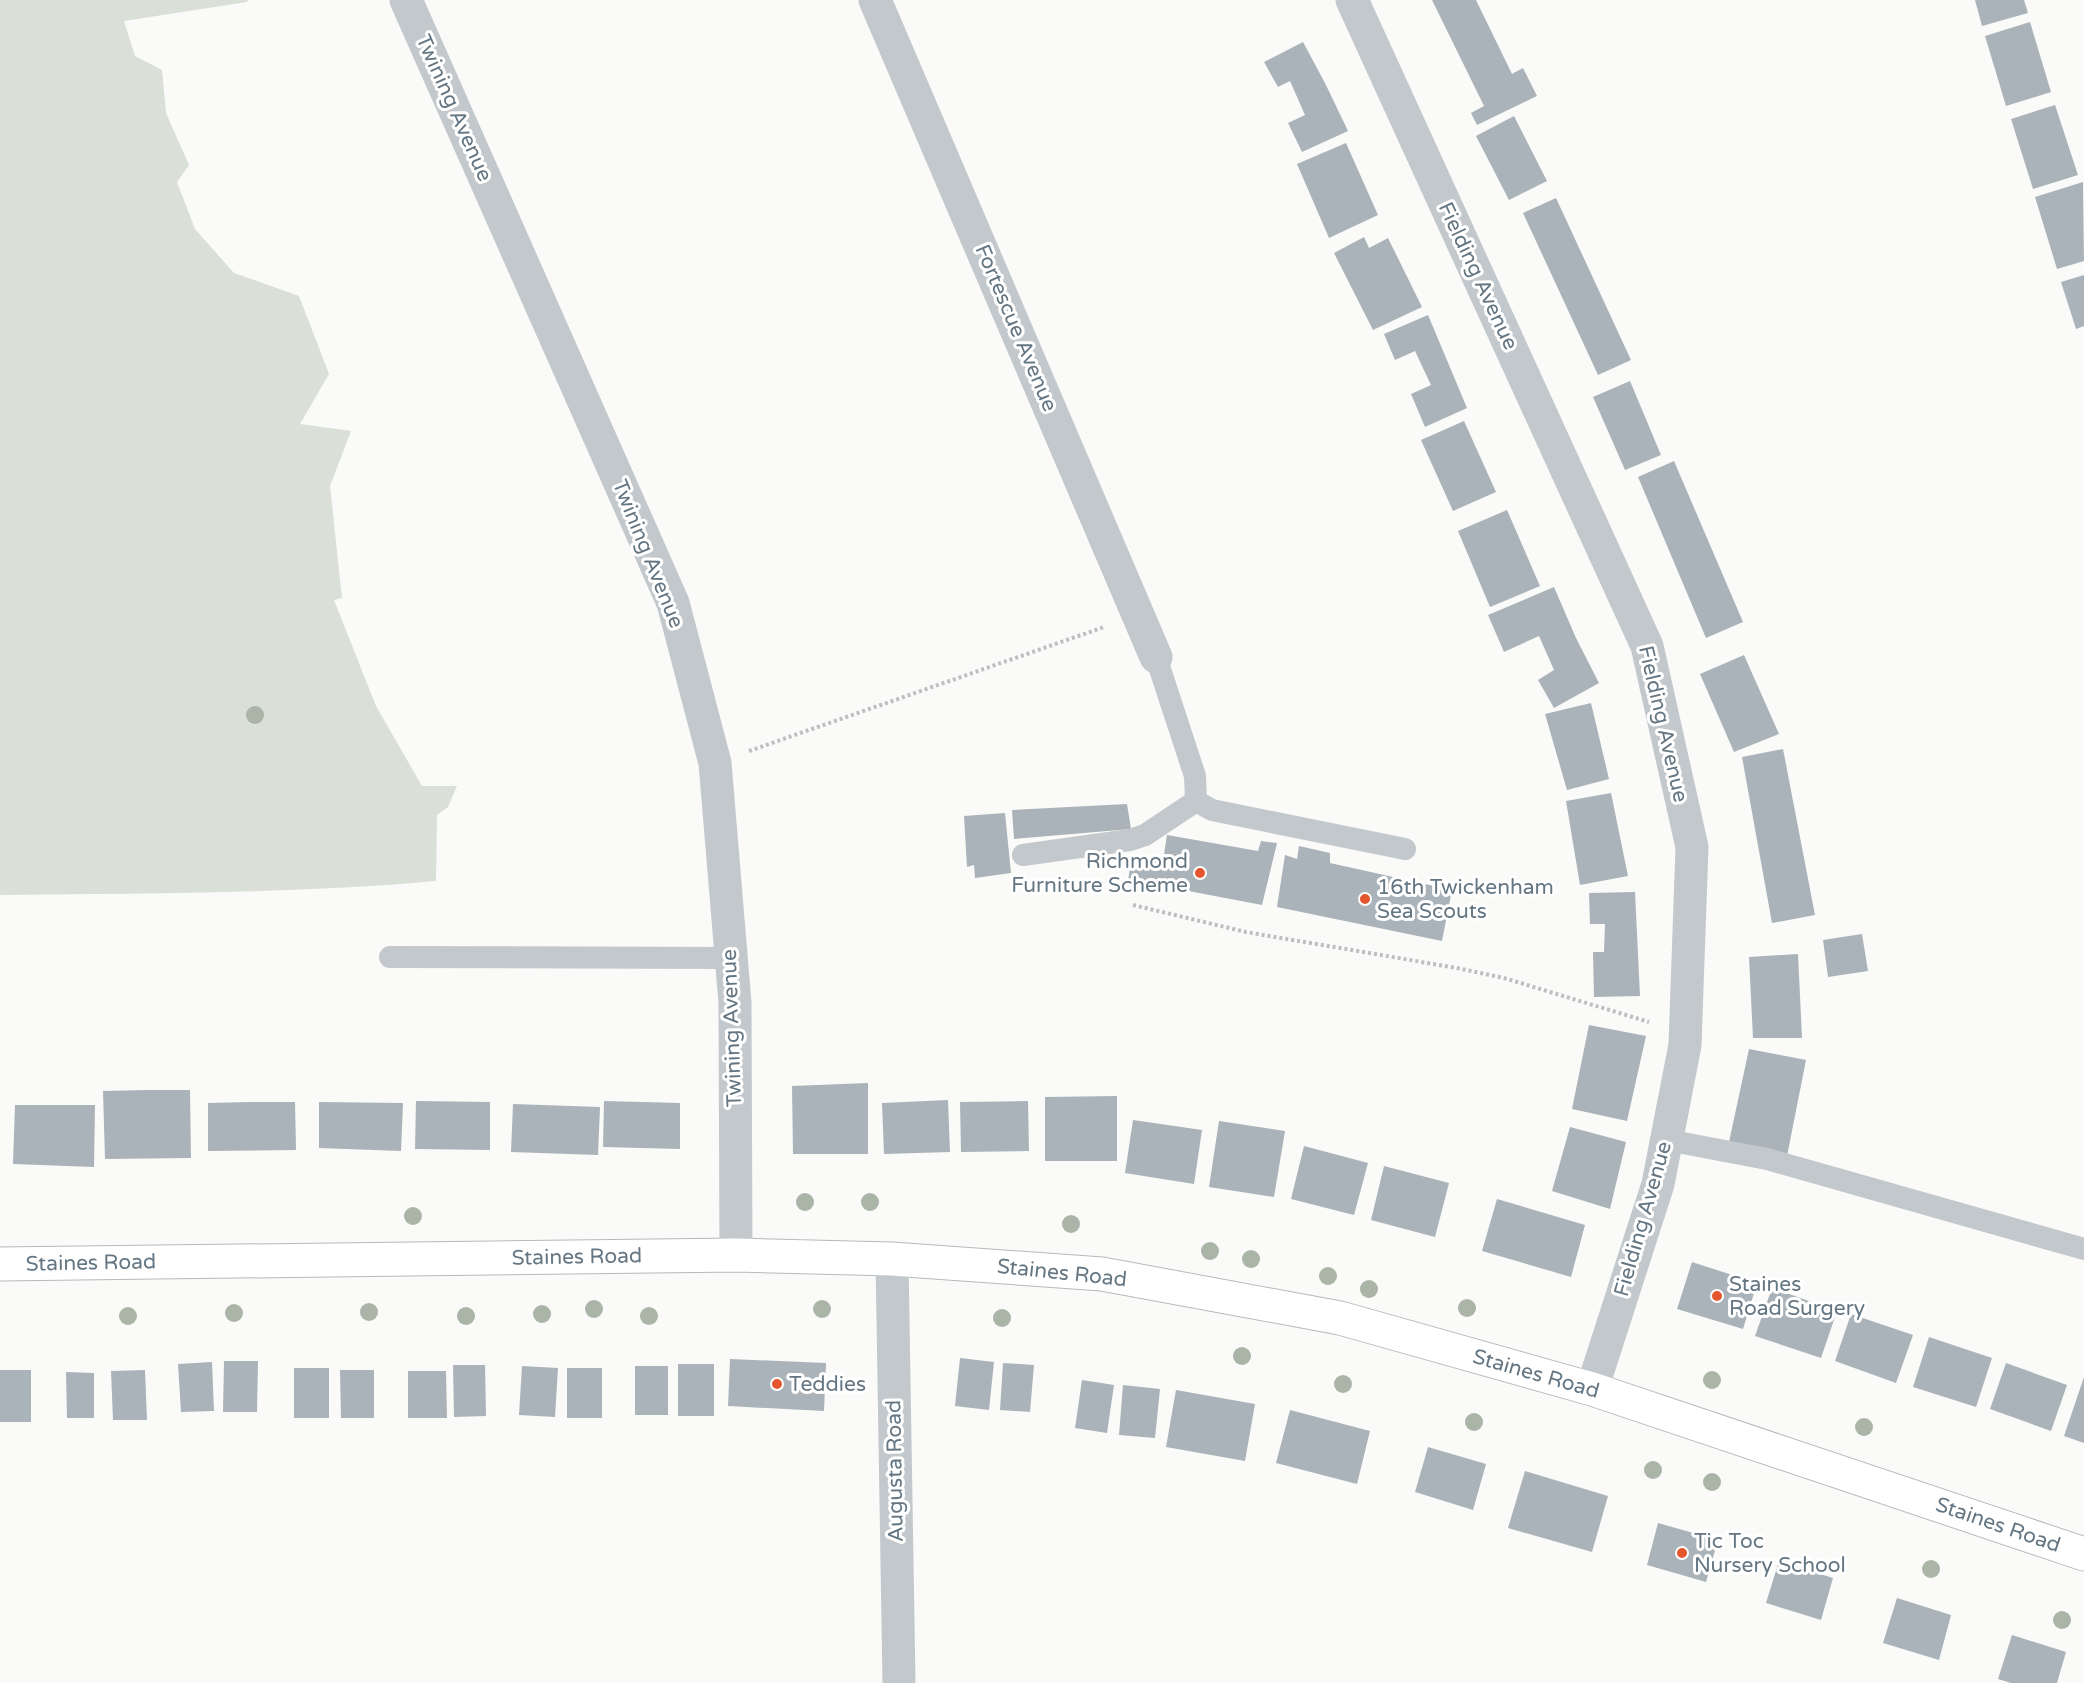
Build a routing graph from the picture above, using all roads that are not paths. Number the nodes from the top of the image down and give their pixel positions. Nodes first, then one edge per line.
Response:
1 (406, 0) edge
2 (875, 0) edge
3 (1352, 0) edge
4 (1156, 657) joint
5 (1196, 801) junction
6 (1405, 849) dead end
7 (1023, 855) dead end
8 (390, 957) dead end
9 (731, 958) junction
10 (1667, 1140) junction
11 (2084, 1250) edge
12 (736, 1255) junction
13 (892, 1259) junction
14 (0, 1264) edge
15 (1592, 1389) junction
16 (2084, 1554) edge
17 (899, 1683) edge

1 - 9 street, Twining Avenue
2 - 4 street, Fortescue Avenue
3 - 10 street, Fielding Avenue
4 - 5 lane
5 - 6 lane
5 - 7 lane
8 - 9 lane
9 - 12 street, Twining Avenue
10 - 11 lane
10 - 15 street, Fielding Avenue
12 - 13 main road, Staines Road
12 - 14 main road, Staines Road
13 - 15 main road, Staines Road
13 - 17 street, Augusta Road
15 - 16 main road, Staines Road

